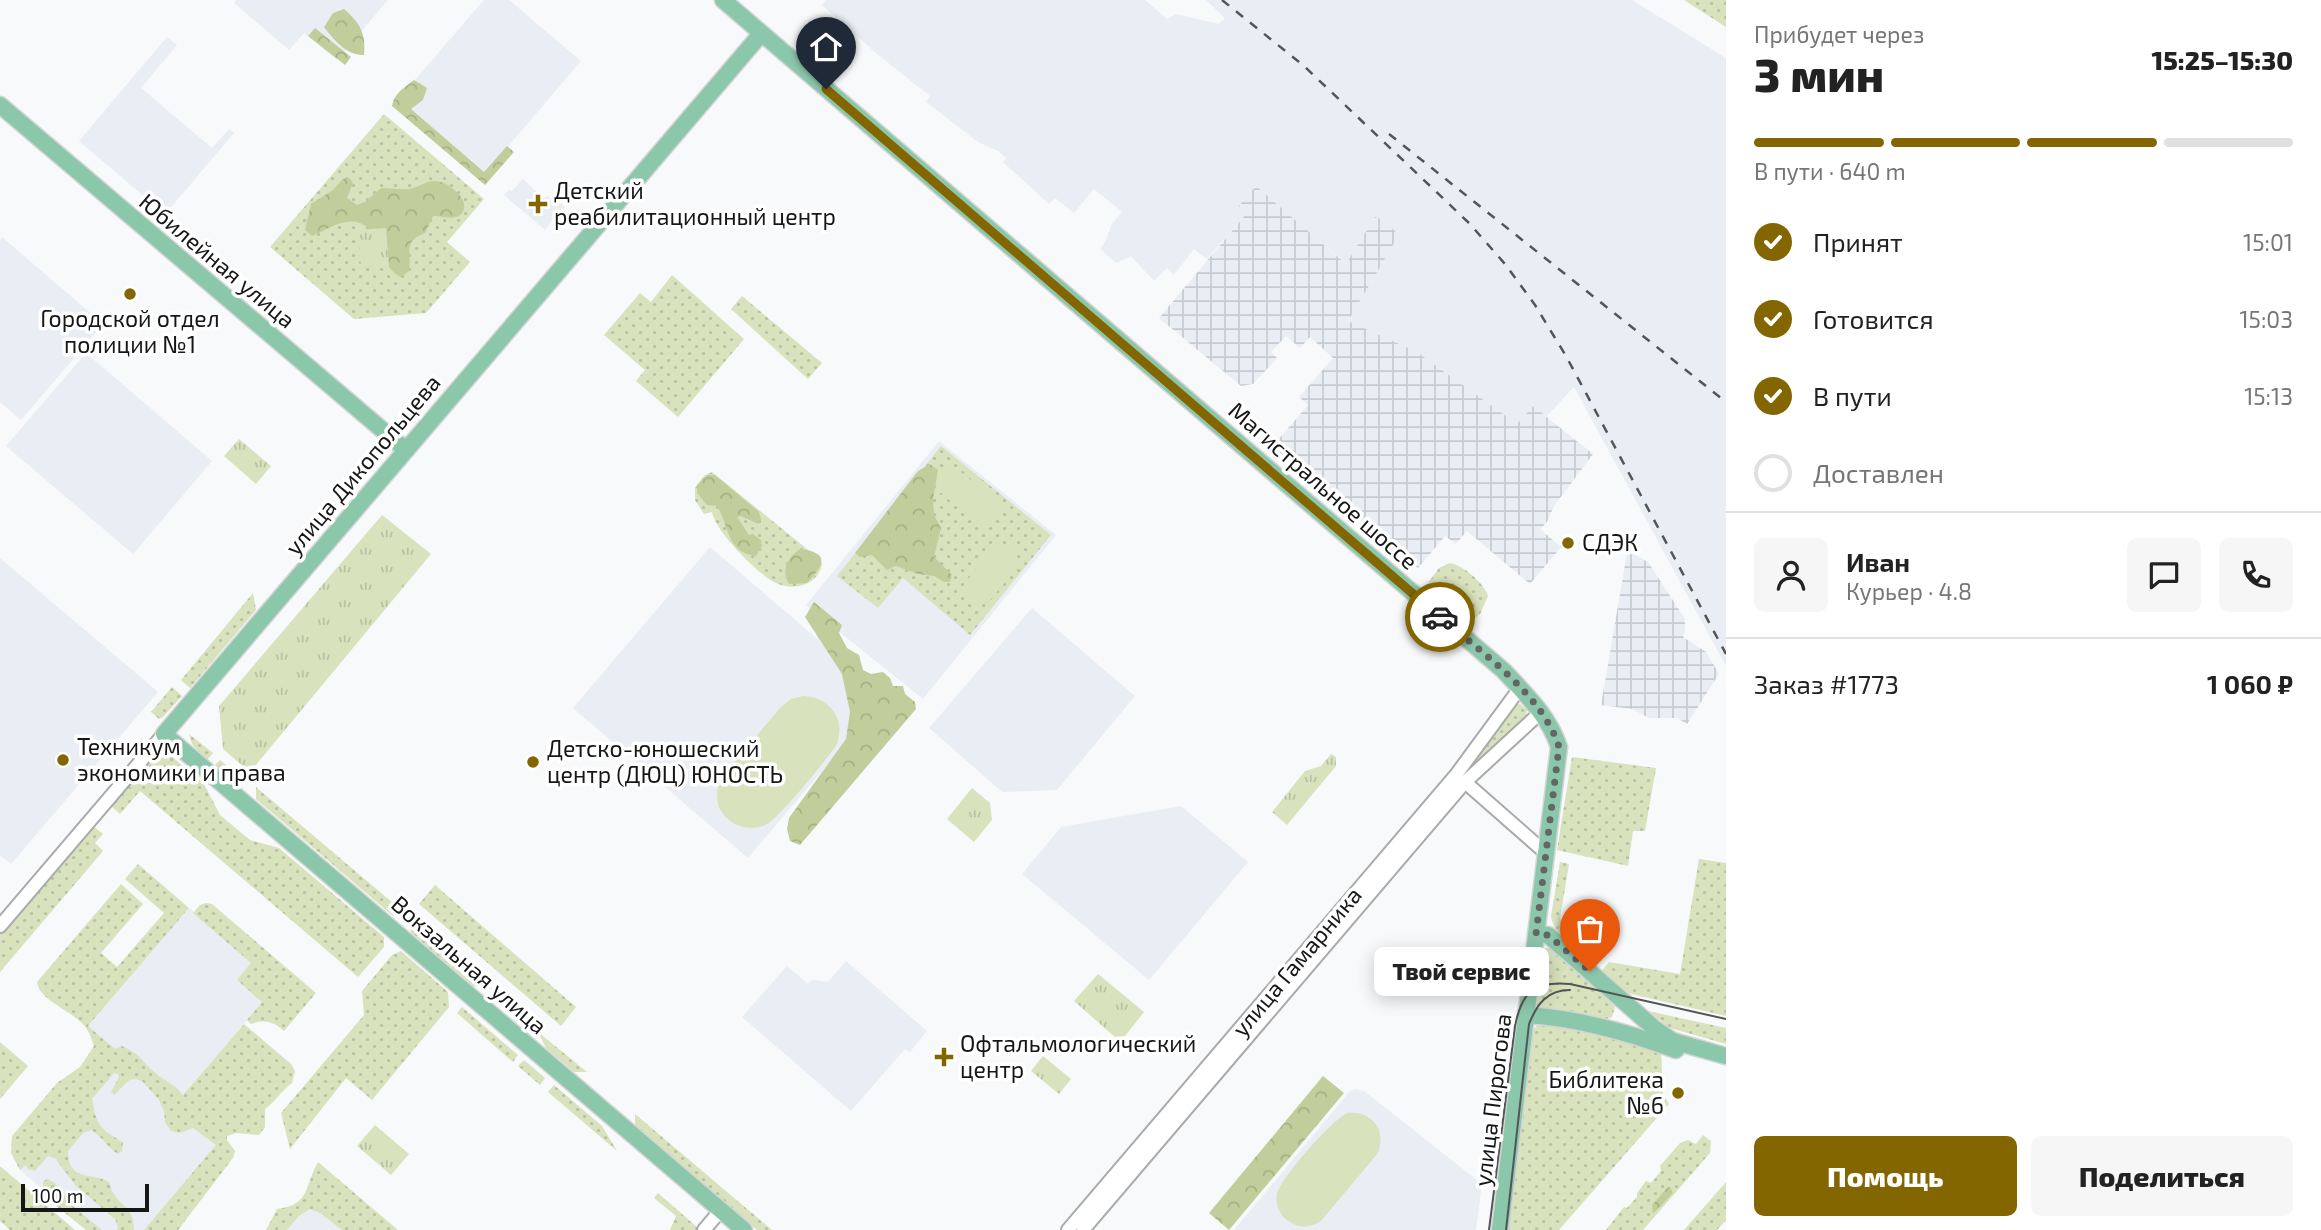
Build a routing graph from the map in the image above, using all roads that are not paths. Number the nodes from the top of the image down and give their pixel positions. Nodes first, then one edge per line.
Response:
1 (723, 0) edge
2 (761, 34) junction
3 (0, 105) edge
4 (406, 450) junction
5 (1520, 688) junction
6 (1541, 712) junction
7 (1491, 727) junction
8 (164, 734) junction
9 (1508, 743) junction
10 (1465, 782) junction
11 (1547, 854) junction
12 (0, 926) edge
13 (1536, 934) junction
14 (1621, 1000) junction
15 (1526, 1015) junction
16 (1608, 1028) junction
17 (1726, 1056) edge
18 (1726, 1066) edge
19 (721, 1210) junction
20 (704, 1230) edge
21 (744, 1230) edge
22 (1068, 1230) edge
23 (1083, 1230) edge
24 (1500, 1230) edge

1 - 2 main road, Магистральное шоссе
2 - 4 main road, улица Дикопольцева
2 - 5 main road, Магистральное шоссе
3 - 4 main road, Юбилейная улица
4 - 8 main road, улица Дикопольцева
5 - 6 main road, Магистральное шоссе
5 - 7 street, улица Гамарника
6 - 9 street, улица Гамарника
6 - 11 main road, Магистральное шоссе
7 - 9 street
7 - 22 street, улица Гамарника
8 - 12 street, улица Дикопольцева
8 - 19 main road, Вокзальная улица
9 - 10 street, улица Гамарника
10 - 11 street
10 - 23 street, улица Гамарника
11 - 13 main road, Магистральное шоссе
13 - 14 main road
13 - 15 main road, улица Пирогова
14 - 16 main road
14 - 17 main road
15 - 16 main road
15 - 24 main road, улица Пирогова
16 - 18 main road
19 - 20 street
19 - 21 main road, Вокзальная улица

